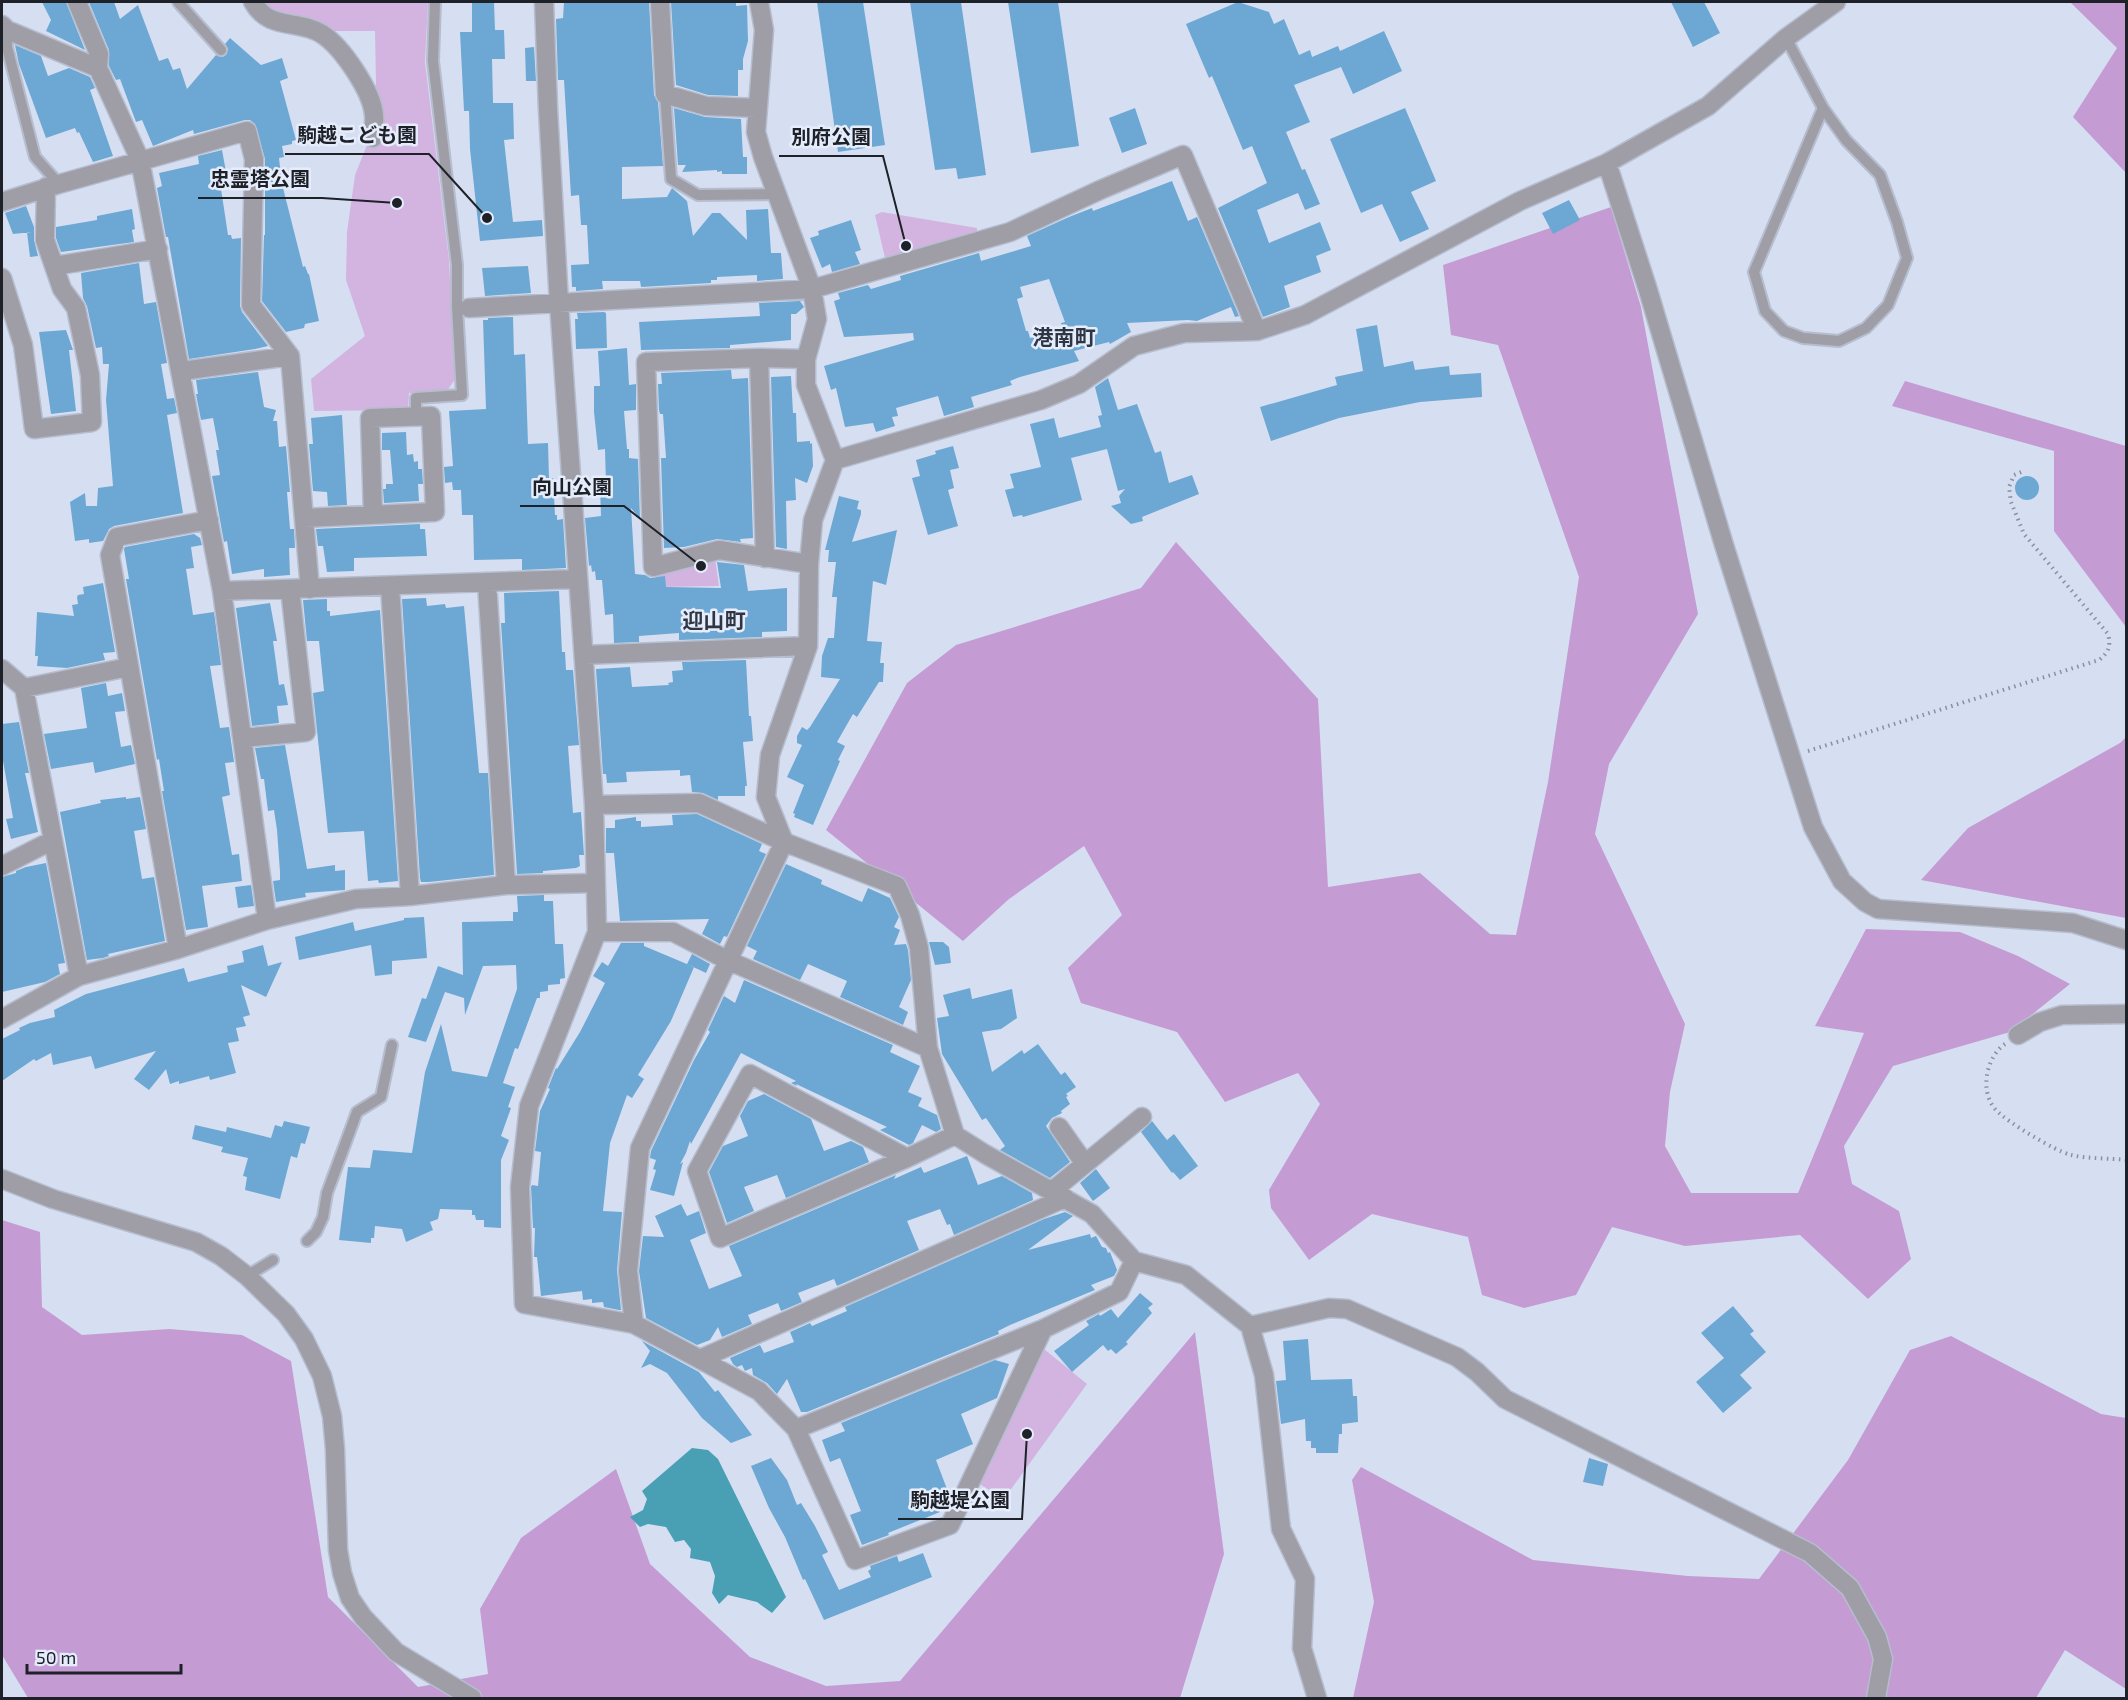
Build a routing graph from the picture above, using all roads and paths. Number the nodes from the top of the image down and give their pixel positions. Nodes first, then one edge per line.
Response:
1 (77, 2) edge
2 (178, 2) edge
3 (253, 2) edge
4 (435, 2) edge
5 (544, 2) edge
6 (660, 2) edge
7 (759, 2) edge
8 (1836, 2) edge
9 (4, 27) edge
10 (1786, 38) junction
11 (221, 50) dead end
12 (98, 68) junction
13 (665, 94) junction
14 (757, 108) junction
15 (1823, 108) junction
16 (373, 138) dead end
17 (140, 160) junction
18 (1607, 163) junction
19 (52, 185) junction
20 (777, 194) junction
21 (2, 202) edge
22 (158, 249) junction
23 (54, 266) junction
24 (2, 278) edge
25 (812, 289) junction
26 (559, 303) junction
27 (470, 308) dead end
28 (1257, 331) junction
29 (290, 356) junction
30 (759, 358) junction
31 (806, 360) junction
32 (182, 372) junction
33 (416, 412) junction
34 (836, 460) junction
35 (2024, 471) dead end
36 (373, 514) junction
37 (304, 518) junction
38 (209, 520) junction
39 (765, 558) junction
40 (809, 564) junction
41 (578, 579) junction
42 (487, 582) junction
43 (390, 586) junction
44 (290, 589) junction
45 (310, 589) junction
46 (222, 591) junction
47 (808, 646) junction
48 (584, 655) junction
49 (129, 668) junction
50 (2, 669) edge
51 (24, 688) junction
52 (242, 738) junction
53 (1790, 756) junction
54 (594, 805) junction
55 (53, 840) junction
56 (784, 842) junction
57 (2, 866) edge
58 (596, 883) junction
59 (506, 885) junction
60 (410, 896) junction
61 (267, 920) junction
62 (597, 932) junction
63 (2127, 940) edge
64 (178, 950) junction
65 (727, 960) junction
66 (79, 976) junction
67 (2127, 1014) edge
68 (2, 1019) edge
69 (2018, 1035) joint
70 (392, 1045) dead end
71 (928, 1048) junction
72 (1142, 1117) dead end
73 (1059, 1127) dead end
74 (955, 1135) junction
75 (907, 1158) junction
76 (2127, 1160) edge
77 (1085, 1164) junction
78 (2, 1179) edge
79 (1058, 1195) junction
80 (306, 1241) dead end
81 (273, 1260) dead end
82 (1134, 1260) junction
83 (247, 1276) junction
84 (634, 1324) junction
85 (1250, 1326) junction
86 (1043, 1329) junction
87 (700, 1359) junction
88 (796, 1429) junction
89 (472, 1698) edge
90 (1317, 1698) edge
91 (1876, 1698) edge

1 - 12 street
2 - 11 lane
3 - 16 street
4 - 33 lane
5 - 26 street
6 - 13 street
7 - 14 street
8 - 10 street
9 - 12 street
9 - 19 lane
10 - 15 lane
10 - 18 street
12 - 17 street
13 - 14 street
13 - 20 lane
14 - 20 street
15 - 15 lane
17 - 19 street
17 - 22 street
17 - 29 street
18 - 28 street
18 - 53 street
19 - 21 street
19 - 23 street
20 - 25 street
22 - 23 street
22 - 32 street
23 - 24 street
25 - 26 street
25 - 28 street
25 - 31 street
26 - 27 street
26 - 41 street
28 - 34 street
29 - 32 street
29 - 37 street
30 - 31 street
30 - 39 street
30 - 39 street
31 - 34 street
32 - 38 street
33 - 36 street
33 - 36 street
34 - 40 street
35 - 53 path
36 - 37 street
37 - 45 street
38 - 46 street
38 - 49 street
39 - 40 street
40 - 47 street
41 - 42 street
41 - 48 street
42 - 43 street
42 - 59 street
43 - 45 street
43 - 60 street
44 - 45 street
44 - 46 street
44 - 52 street
46 - 52 street
47 - 48 street
47 - 56 street
48 - 54 street
49 - 51 street
49 - 64 street
50 - 51 street
51 - 55 street
52 - 61 street
53 - 63 street
54 - 56 street
54 - 58 street
55 - 57 street
55 - 66 street
56 - 65 street
56 - 71 street
58 - 59 street
58 - 62 street
59 - 60 street
60 - 61 street
61 - 64 street
62 - 65 street
62 - 84 street
64 - 66 street
65 - 71 street
65 - 84 street
66 - 68 street
67 - 69 street
69 - 76 path
70 - 80 lane
71 - 74 street
72 - 77 street
73 - 77 street
74 - 75 street
74 - 79 street
75 - 75 street
77 - 79 street
78 - 83 street
79 - 82 street
79 - 87 street
81 - 83 lane
82 - 85 street
82 - 86 street
83 - 89 street
84 - 87 street
85 - 90 street
85 - 91 street
86 - 88 street
86 - 88 street
87 - 88 street

